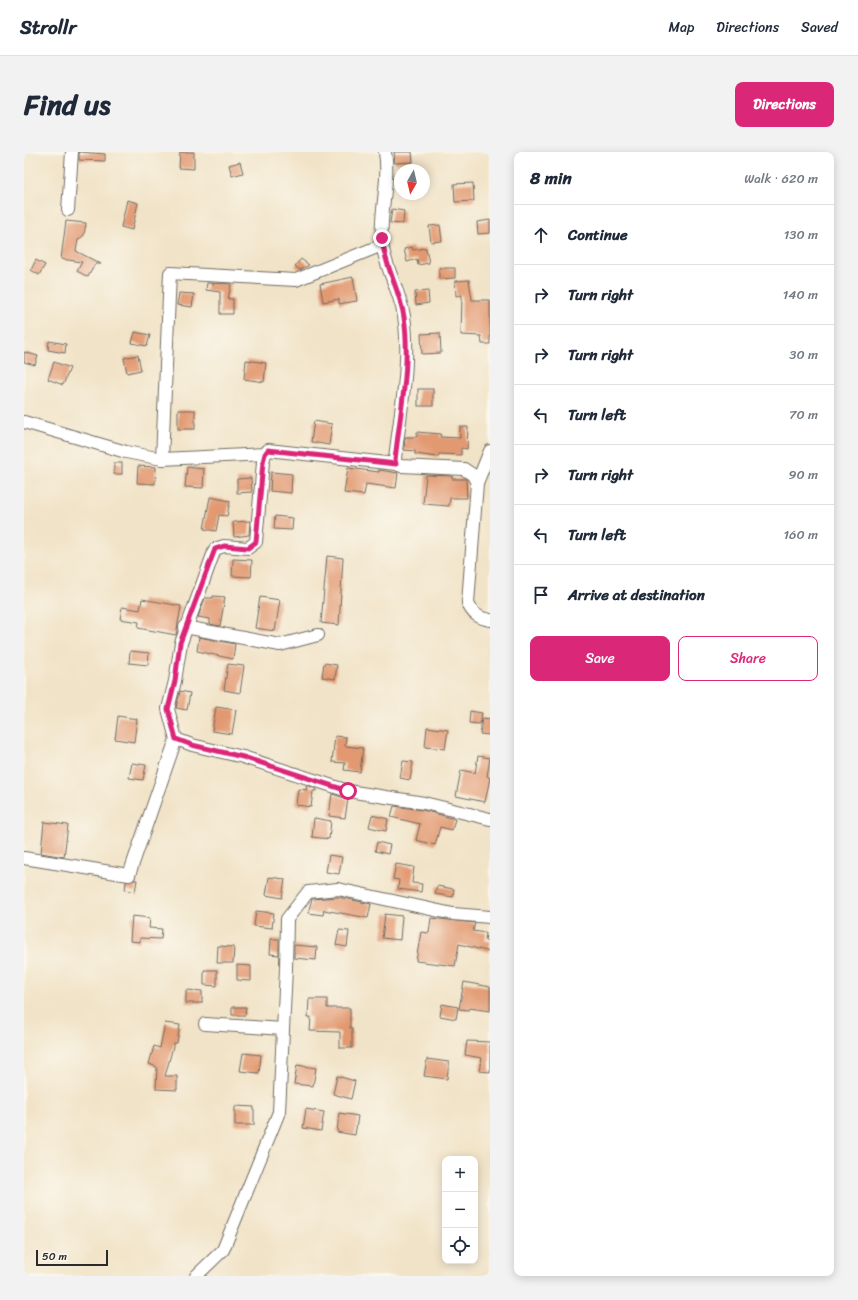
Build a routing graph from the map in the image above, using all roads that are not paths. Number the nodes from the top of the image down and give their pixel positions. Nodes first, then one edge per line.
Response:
1 (72, 152) edge
2 (385, 152) edge
3 (68, 210) dead end
4 (382, 245) junction
5 (24, 422) edge
6 (490, 452) edge
7 (265, 454) junction
8 (162, 459) junction
9 (396, 464) junction
10 (477, 483) junction
11 (490, 620) edge
12 (186, 627) junction
13 (318, 635) dead end
14 (176, 739) junction
15 (490, 819) edge
16 (24, 858) edge
17 (490, 917) edge
18 (205, 1024) dead end
19 (283, 1029) junction
20 (196, 1276) edge

1 - 3 street
2 - 4 street
4 - 8 street
4 - 9 street
5 - 8 street
6 - 10 street
7 - 8 street
7 - 9 street
7 - 12 street
9 - 10 street
10 - 11 street
12 - 13 street
12 - 14 street
14 - 15 street
14 - 16 street
17 - 19 street
18 - 19 street
19 - 20 street

